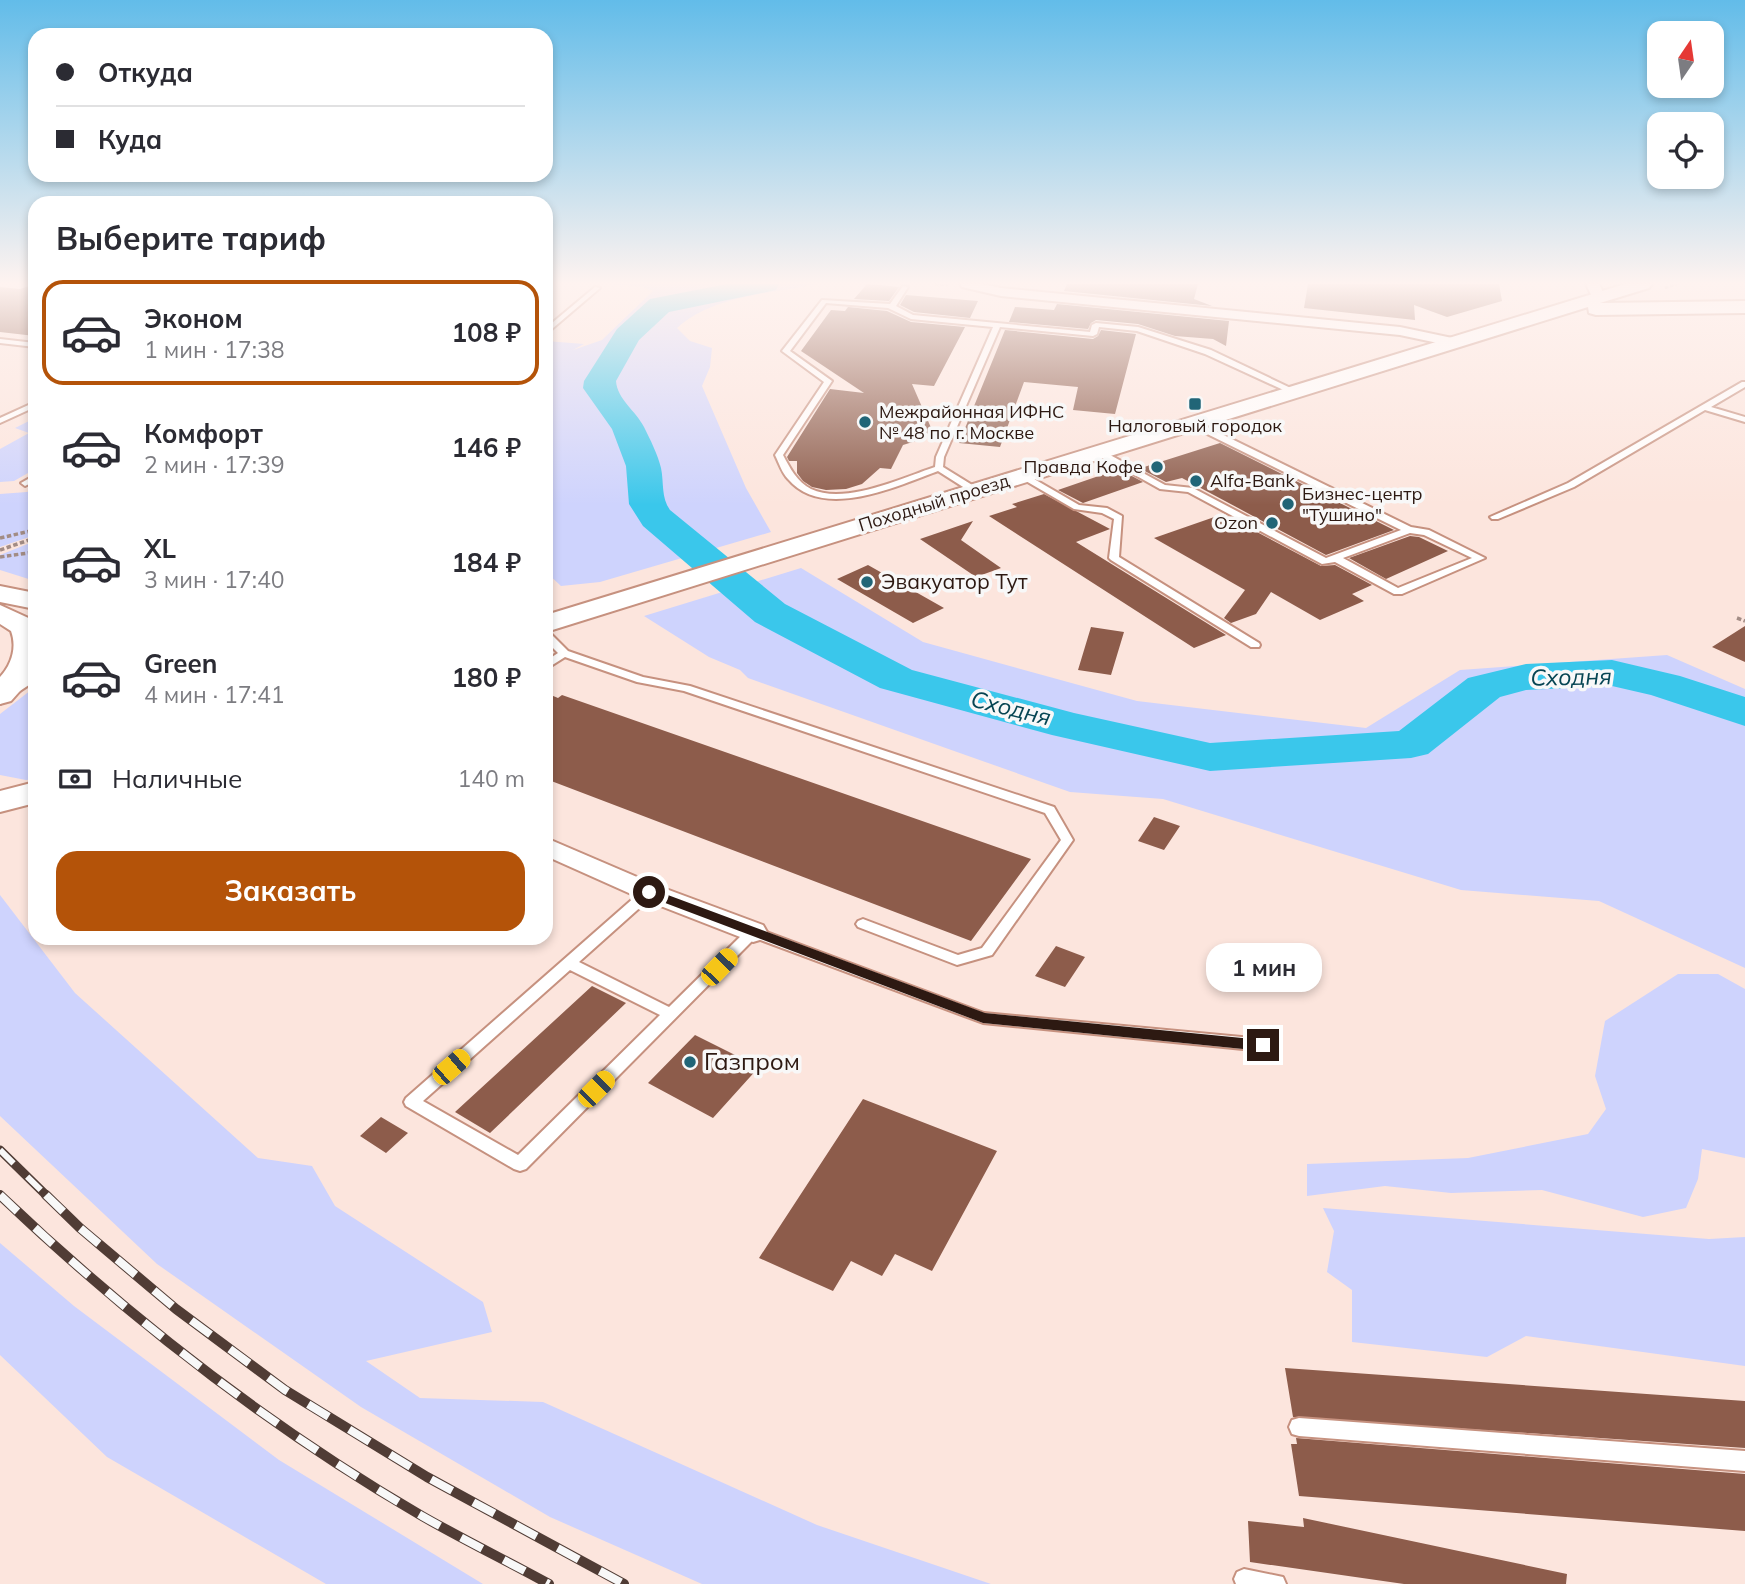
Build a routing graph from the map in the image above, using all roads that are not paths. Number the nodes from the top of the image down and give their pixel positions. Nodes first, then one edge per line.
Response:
1 (796, 358) edge
2 (983, 358) edge
3 (1221, 358) edge
4 (1400, 358) edge
5 (1745, 384) edge
6 (1293, 391) junction
7 (28, 407) edge
8 (1706, 408) junction
9 (0, 421) edge
10 (1745, 421) edge
11 (1192, 423) junction
12 (1098, 452) junction
13 (939, 468) junction
14 (1022, 475) junction
15 (28, 482) edge
16 (25, 483) dead end
17 (974, 490) junction
18 (1495, 517) dead end
19 (1409, 530) junction
20 (1335, 558) junction
21 (16, 607) edge
22 (553, 622) edge
23 (28, 638) edge
24 (553, 642) edge
25 (1255, 645) dead end
26 (564, 653) junction
27 (553, 661) edge
28 (28, 670) edge
29 (28, 670) edge
30 (0, 695) edge
31 (0, 701) edge
32 (0, 790) edge
33 (28, 791) edge
34 (28, 793) edge
35 (0, 802) edge
36 (553, 849) edge
37 (649, 892) junction
38 (863, 924) dead end
39 (753, 932) junction
40 (568, 963) junction
41 (671, 1014) junction
42 (1263, 1045) dead end
43 (1299, 1427) dead end
44 (1745, 1461) edge
45 (1244, 1579) dead end
46 (1276, 1584) edge

1 - 13 lane
2 - 13 lane
3 - 6 lane
4 - 6 main road, Походный проезд
5 - 8 lane
6 - 11 main road, Походный проезд
7 - 9 lane
8 - 10 lane
8 - 18 lane
11 - 12 main road, Походный проезд
11 - 19 lane
12 - 14 main road, Походный проезд
12 - 20 lane
13 - 17 lane
14 - 17 main road, Походный проезд
14 - 25 lane
15 - 16 lane
17 - 22 main road, Походный проезд
19 - 20 lane
19 - 20 lane
21 - 23 main road
24 - 26 lane
26 - 27 lane
26 - 38 lane
28 - 30 main road
29 - 31 lane
32 - 33 main road
34 - 35 main road
36 - 37 street
37 - 39 street
37 - 40 lane
39 - 41 lane
39 - 42 lane
40 - 41 lane
40 - 41 lane
43 - 44 lane
45 - 46 lane

